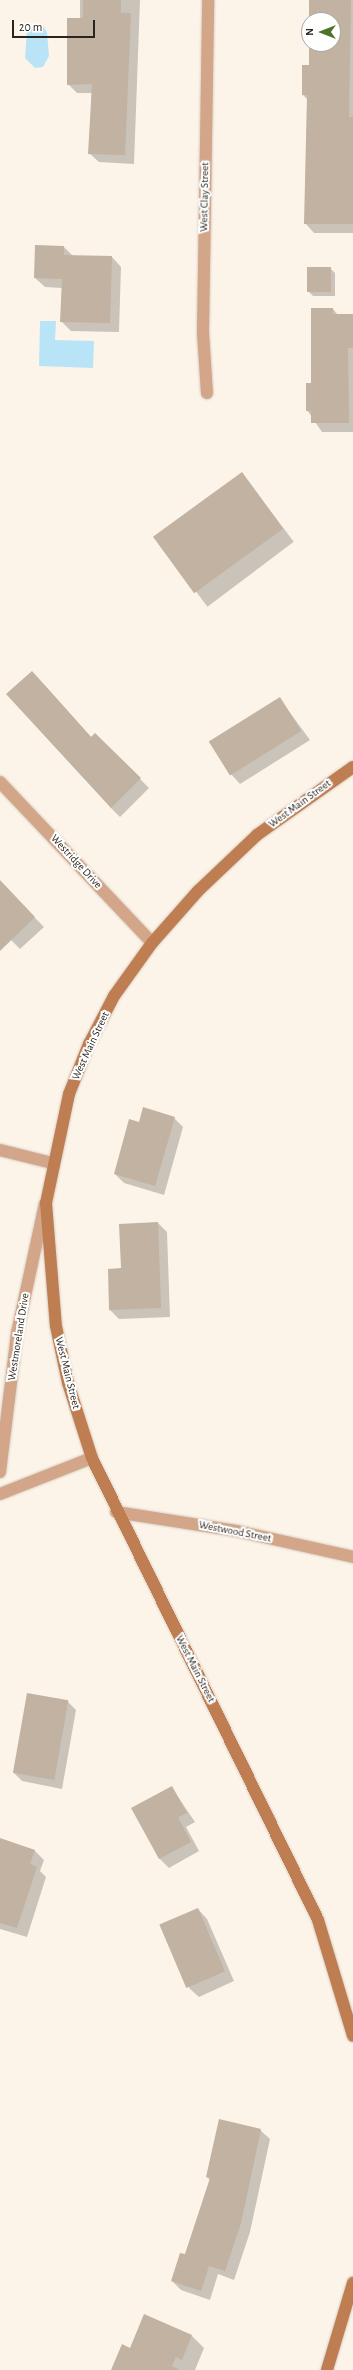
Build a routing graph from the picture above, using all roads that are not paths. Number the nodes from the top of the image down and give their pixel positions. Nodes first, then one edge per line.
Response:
1 (208, 0) edge
2 (208, 393) dead end
3 (353, 767) edge
4 (0, 782) edge
5 (152, 943) junction
6 (0, 1150) edge
7 (52, 1163) junction
8 (46, 1203) junction
9 (92, 1458) junction
10 (0, 1472) edge
11 (0, 1494) edge
12 (116, 1512) junction
13 (353, 1558) edge
14 (353, 2036) edge
15 (353, 2283) edge
16 (327, 2370) edge

1 - 2 street, West Clay Street
3 - 5 main road, West Main Street
4 - 5 street, Westridge Drive
5 - 7 main road, West Main Street
6 - 7 street
7 - 8 main road, West Main Street
8 - 9 main road, West Main Street
8 - 10 street, Westmoreland Drive
9 - 11 street
9 - 12 main road, West Main Street
12 - 13 street, Westwood Street
12 - 14 main road, West Main Street
15 - 16 main road

